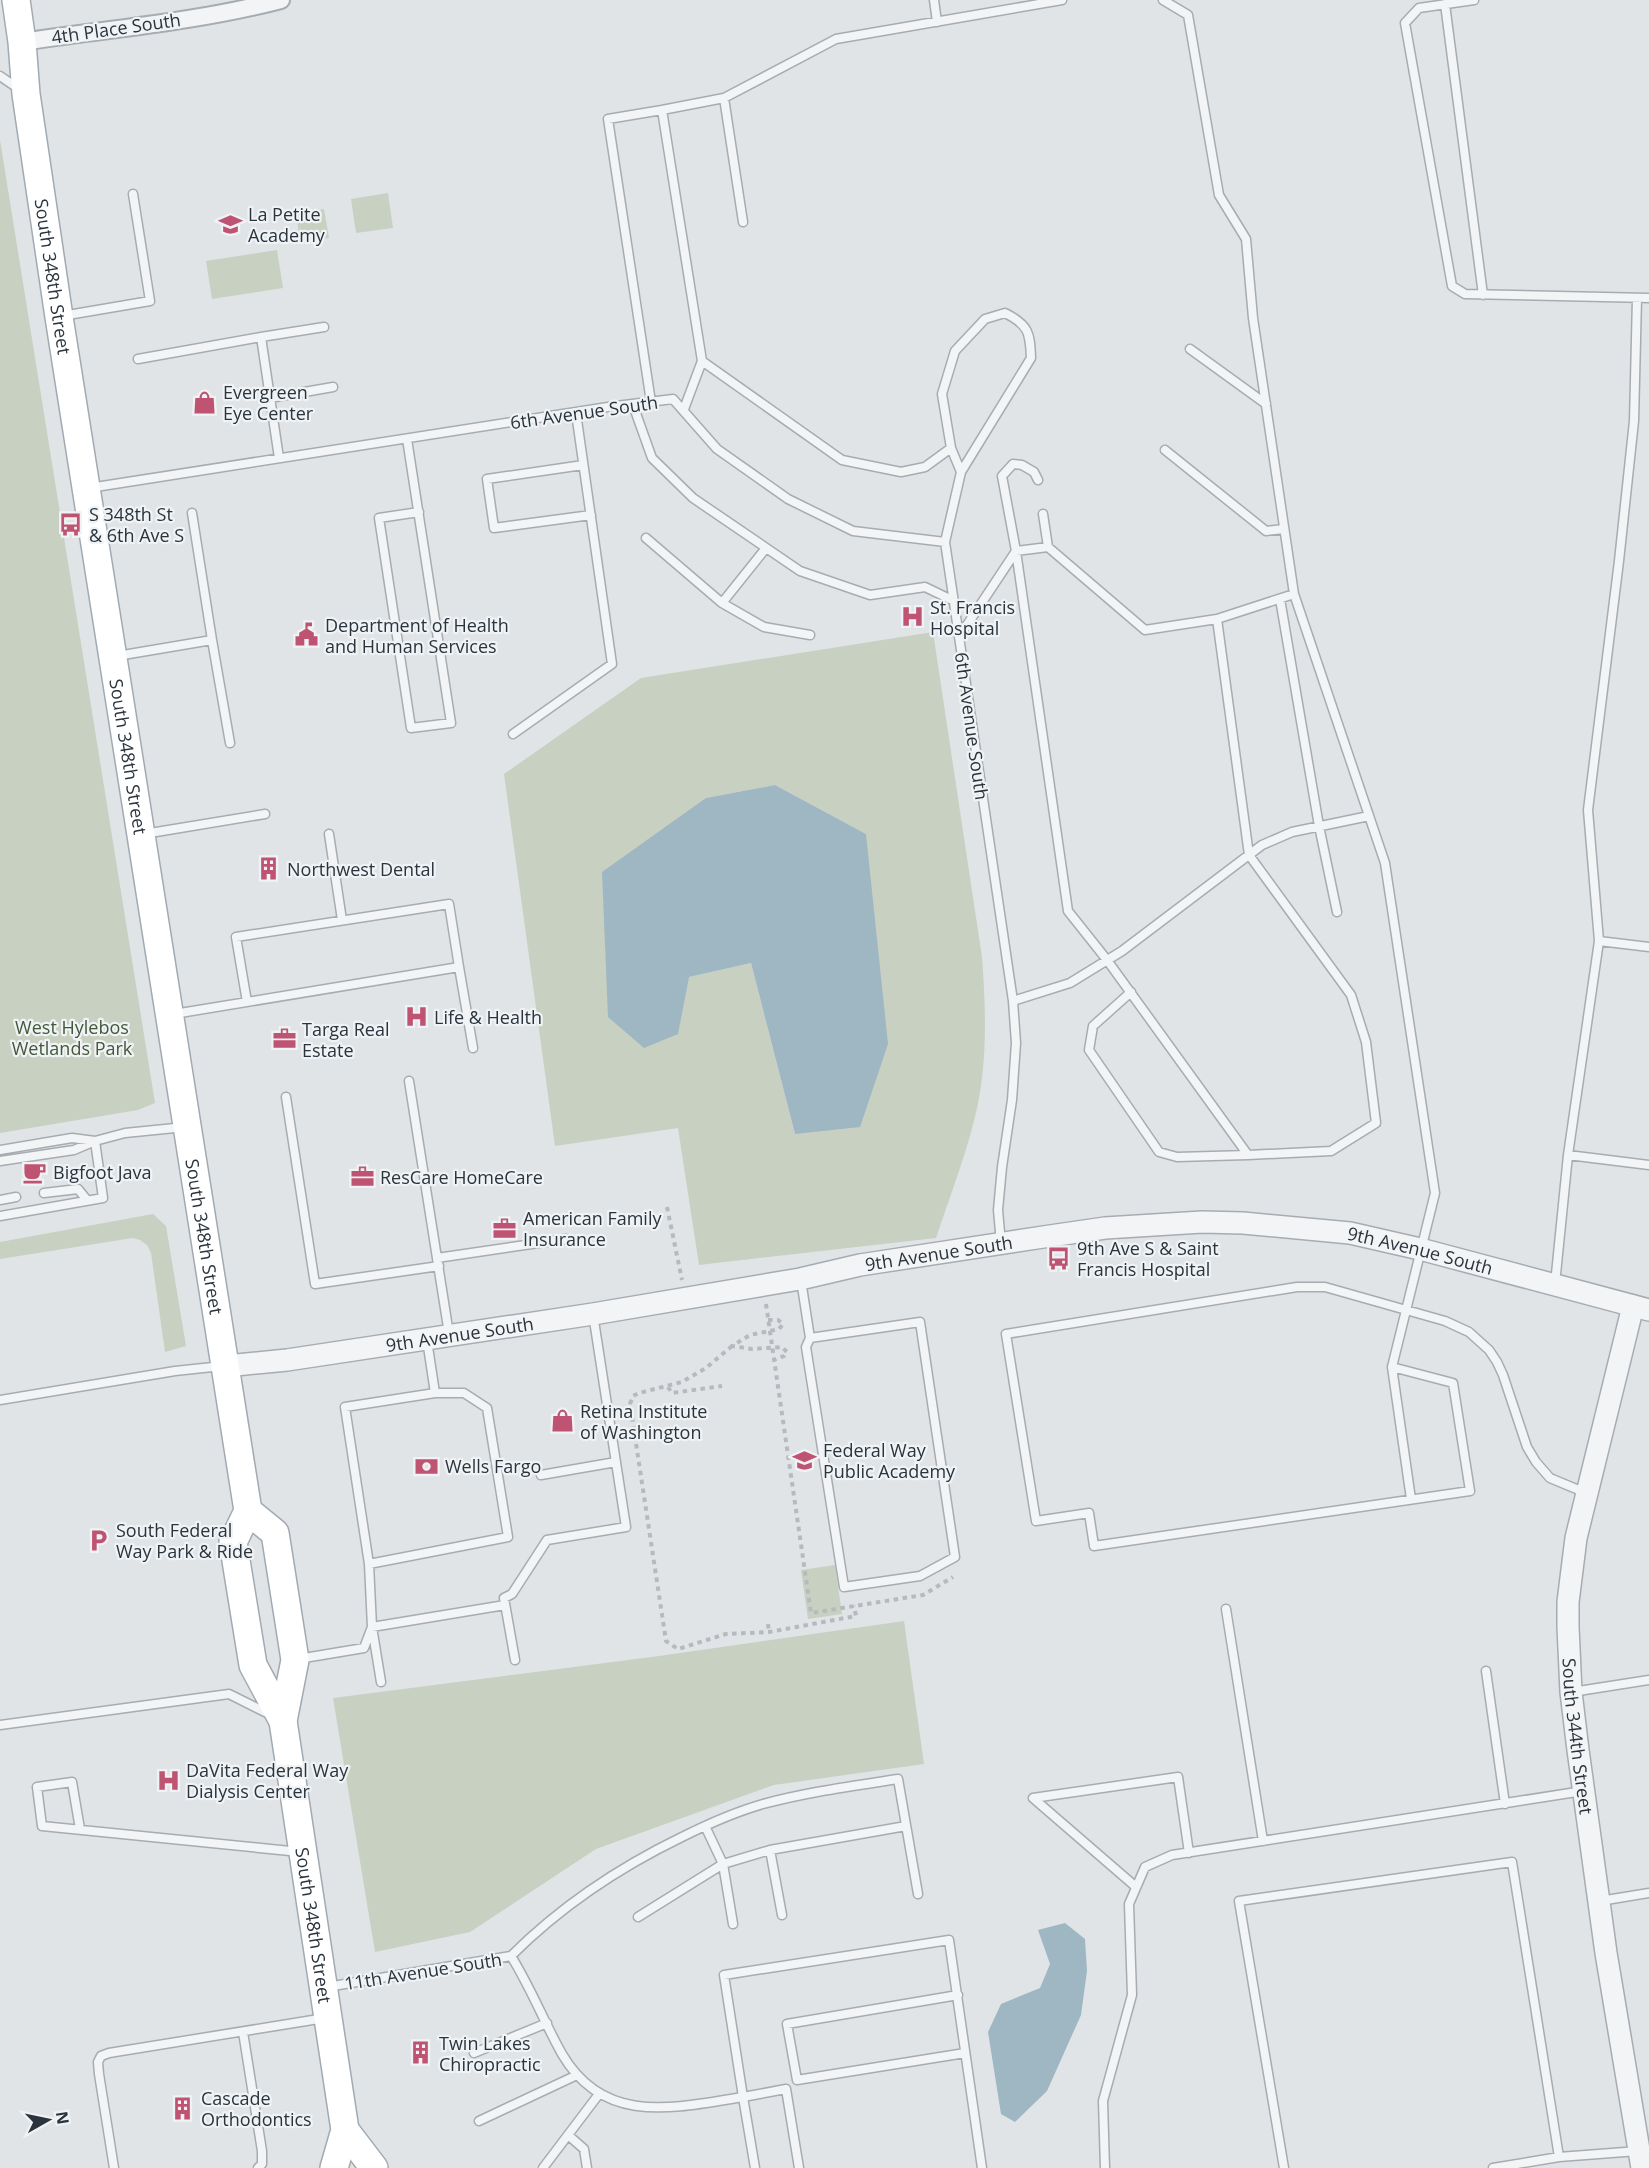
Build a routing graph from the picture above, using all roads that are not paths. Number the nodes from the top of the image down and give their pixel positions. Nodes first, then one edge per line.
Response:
1 (16, 0) edge
2 (281, 0) edge
3 (933, 0) edge
4 (1062, 0) edge
5 (1163, 0) edge
6 (1474, 0) edge
7 (1445, 4) junction
8 (937, 22) junction
9 (22, 42) junction
10 (0, 76) edge
11 (26, 94) junction
12 (724, 98) junction
13 (662, 110) junction
14 (133, 194) dead end
15 (743, 222) dead end
16 (1483, 294) junction
17 (1637, 298) junction
18 (1649, 298) edge
19 (59, 317) junction
20 (324, 327) dead end
21 (261, 337) junction
22 (1190, 349) dead end
23 (138, 358) dead end
24 (702, 361) junction
25 (333, 387) dead end
26 (270, 398) junction
27 (651, 402) junction
28 (1266, 404) junction
29 (633, 405) junction
30 (684, 409) junction
31 (576, 413) junction
32 (407, 439) junction
33 (951, 448) junction
34 (1165, 450) dead end
35 (279, 458) junction
36 (583, 465) junction
37 (961, 472) junction
38 (1038, 480) dead end
39 (86, 488) junction
40 (419, 512) junction
41 (192, 513) dead end
42 (1043, 514) dead end
43 (591, 515) junction
44 (1284, 530) junction
45 (646, 538) dead end
46 (945, 542) junction
47 (1048, 546) junction
48 (766, 548) junction
49 (1016, 551) junction
50 (1294, 594) junction
51 (1280, 599) junction
52 (954, 601) junction
53 (722, 603) junction
54 (1217, 619) junction
55 (810, 635) dead end
56 (959, 637) junction
57 (212, 640) junction
58 (113, 657) junction
59 (513, 734) dead end
60 (230, 743) dead end
61 (265, 814) dead end
62 (1369, 816) junction
63 (1319, 826) junction
64 (141, 834) junction
65 (329, 834) dead end
66 (1250, 855) junction
67 (1337, 912) dead end
68 (342, 920) junction
69 (1599, 941) junction
70 (1649, 947) edge
71 (1107, 960) junction
72 (459, 967) junction
73 (1131, 992) junction
74 (1013, 1001) junction
75 (247, 1002) junction
76 (170, 1015) junction
77 (473, 1048) dead end
78 (410, 1081) dead end
79 (286, 1097) dead end
80 (189, 1127) junction
81 (95, 1141) junction
82 (0, 1150) edge
83 (1248, 1155) junction
84 (1568, 1155) junction
85 (0, 1161) edge
86 (1649, 1165) edge
87 (44, 1193) dead end
88 (16, 1197) dead end
89 (0, 1200) edge
90 (87, 1200) junction
91 (0, 1216) edge
92 (566, 1239) dead end
93 (1001, 1244) junction
94 (1420, 1249) junction
95 (438, 1262) junction
96 (800, 1279) junction
97 (1555, 1285) junction
98 (1641, 1308) edge
99 (1406, 1310) junction
100 (593, 1314) junction
101 (450, 1334) junction
102 (810, 1338) junction
103 (426, 1339) junction
104 (226, 1366) junction
105 (1392, 1367) junction
106 (435, 1393) junction
107 (0, 1400) edge
108 (616, 1462) junction
109 (541, 1474) dead end
110 (1587, 1493) junction
111 (1411, 1499) junction
112 (248, 1511) junction
113 (369, 1564) junction
114 (505, 1605) junction
115 (1226, 1609) dead end
116 (372, 1627) junction
117 (295, 1660) junction
118 (515, 1660) dead end
119 (1486, 1671) dead end
120 (1649, 1680) edge
121 (381, 1682) dead end
122 (1571, 1692) junction
123 (283, 1721) junction
124 (0, 1725) edge
125 (1583, 1791) junction
126 (1505, 1804) junction
127 (705, 1826) junction
128 (906, 1826) junction
129 (80, 1829) junction
130 (1263, 1841) junction
131 (770, 1850) junction
132 (303, 1852) junction
133 (1189, 1852) junction
134 (723, 1864) junction
135 (1136, 1887) junction
136 (1649, 1893) edge
137 (918, 1894) dead end
138 (1599, 1901) junction
139 (782, 1915) dead end
140 (638, 1917) dead end
141 (733, 1924) dead end
142 (511, 1956) junction
143 (324, 1987) junction
144 (958, 1995) junction
145 (328, 2018) junction
146 (547, 2023) junction
147 (243, 2032) junction
148 (474, 2053) dead end
149 (966, 2053) junction
150 (577, 2075) junction
151 (797, 2080) junction
152 (786, 2089) junction
153 (599, 2094) junction
154 (743, 2097) junction
155 (479, 2121) dead end
156 (345, 2130) junction
157 (568, 2135) junction
158 (1559, 2157) junction
159 (1640, 2159) edge
160 (114, 2168) edge
161 (258, 2168) edge
162 (334, 2168) edge
163 (375, 2168) edge
164 (543, 2168) edge
165 (587, 2168) edge
166 (755, 2168) edge
167 (799, 2168) edge
168 (982, 2168) edge
169 (1105, 2168) edge
170 (1284, 2168) edge
171 (1493, 2168) edge

1 - 9 main road, South 348th Street
2 - 9 street, 4th Place South
3 - 8 lane
4 - 8 lane
5 - 28 lane
6 - 7 lane
7 - 16 lane
7 - 16 lane
8 - 12 lane
9 - 11 main road, South 348th Street
10 - 11 lane
11 - 19 main road, South 348th Street
12 - 13 lane
12 - 15 lane
13 - 24 lane
13 - 27 lane
14 - 19 lane
16 - 17 lane
17 - 18 lane
17 - 69 lane
19 - 39 main road, South 348th Street
20 - 21 lane
21 - 23 lane
21 - 26 lane
22 - 28 lane
24 - 30 lane
24 - 33 lane
25 - 26 lane
26 - 35 lane
27 - 29 lane, 6th Avenue South
27 - 30 lane, 6th Avenue South
28 - 44 lane
29 - 31 lane, 6th Avenue South
29 - 48 lane
30 - 46 lane, 6th Avenue South
31 - 32 lane, 6th Avenue South
31 - 36 lane
32 - 35 lane, 6th Avenue South
32 - 40 lane
33 - 37 lane
33 - 37 lane
34 - 44 lane
35 - 39 lane, 6th Avenue South
36 - 43 lane
36 - 43 lane
37 - 46 lane
38 - 49 lane
39 - 58 main road, South 348th Street
40 - 40 lane
41 - 57 lane
42 - 47 lane
43 - 59 lane
44 - 50 lane
45 - 53 lane
46 - 52 lane, 6th Avenue South
47 - 49 lane
47 - 54 lane
48 - 52 lane
48 - 53 lane
49 - 56 lane
49 - 71 lane
50 - 51 lane
50 - 62 lane
51 - 54 lane
51 - 63 lane
52 - 56 lane, 6th Avenue South
53 - 55 lane
54 - 66 lane
56 - 74 lane, 6th Avenue South
57 - 58 lane
57 - 60 lane
58 - 64 main road, South 348th Street
61 - 64 lane
62 - 63 lane
62 - 94 lane
63 - 66 lane
63 - 67 lane
64 - 76 main road, South 348th Street
65 - 68 lane
66 - 71 lane
66 - 83 lane
68 - 72 lane
68 - 75 lane
69 - 70 lane
69 - 84 lane
71 - 73 lane
71 - 74 lane
72 - 75 lane
72 - 77 lane
73 - 83 lane
73 - 83 lane
74 - 93 lane, 6th Avenue South
75 - 76 lane
76 - 80 main road, South 348th Street
78 - 95 lane
79 - 95 lane
80 - 81 lane
80 - 104 main road, South 348th Street
81 - 82 lane
81 - 85 lane
81 - 90 lane
84 - 86 lane
84 - 97 lane
87 - 90 lane
88 - 89 lane
90 - 91 lane
92 - 95 lane
93 - 94 street, 9th Avenue South
93 - 96 street, 9th Avenue South
94 - 97 street, 9th Avenue South
94 - 99 lane
95 - 101 lane
96 - 100 street, 9th Avenue South
96 - 102 lane
97 - 98 street, 9th Avenue South
98 - 110 street, South 344th Street
99 - 105 lane
99 - 110 lane
99 - 111 lane
100 - 101 street, 9th Avenue South
100 - 108 lane
101 - 103 street, 9th Avenue South
102 - 102 lane
103 - 104 street, 9th Avenue South
103 - 106 lane
104 - 107 lane
104 - 112 main road, South 348th Street
105 - 111 lane
105 - 111 lane
106 - 113 lane
106 - 113 lane
108 - 109 lane
108 - 114 lane
110 - 122 street, South 344th Street
112 - 117 main road, South 348th Street
112 - 123 main road, South 348th Street
113 - 116 lane
114 - 116 lane
114 - 118 lane
115 - 130 lane
116 - 117 lane
116 - 121 lane
117 - 123 main road, South 348th Street
119 - 126 lane
120 - 122 lane
122 - 125 street, South 344th Street
123 - 124 lane
123 - 132 main road, South 348th Street
125 - 126 lane
125 - 138 street, South 344th Street
126 - 130 lane
127 - 128 lane, 11th Avenue South
127 - 134 lane
127 - 142 lane, 11th Avenue South
128 - 131 lane
128 - 137 lane, 11th Avenue South
129 - 129 lane
129 - 132 lane
130 - 133 lane
131 - 134 lane
131 - 139 lane
132 - 143 main road, South 348th Street
133 - 135 lane
133 - 135 lane
134 - 140 lane
134 - 141 lane
135 - 169 lane
136 - 138 lane
138 - 159 street, South 344th Street
142 - 143 lane, 11th Avenue South
142 - 146 lane
143 - 145 main road, South 348th Street
144 - 149 lane
144 - 151 lane
144 - 154 lane
145 - 147 lane
145 - 156 main road, South 348th Street
146 - 148 lane
146 - 150 lane
147 - 160 lane
147 - 161 lane
149 - 151 lane
149 - 168 lane
150 - 153 lane
150 - 155 lane
151 - 152 lane
152 - 154 lane
152 - 167 lane
153 - 154 lane
153 - 157 lane
154 - 166 lane
156 - 162 main road, South 348th Street
156 - 163 main road, South 348th Street
157 - 164 lane
157 - 165 lane
158 - 159 lane
158 - 170 lane
158 - 171 lane

